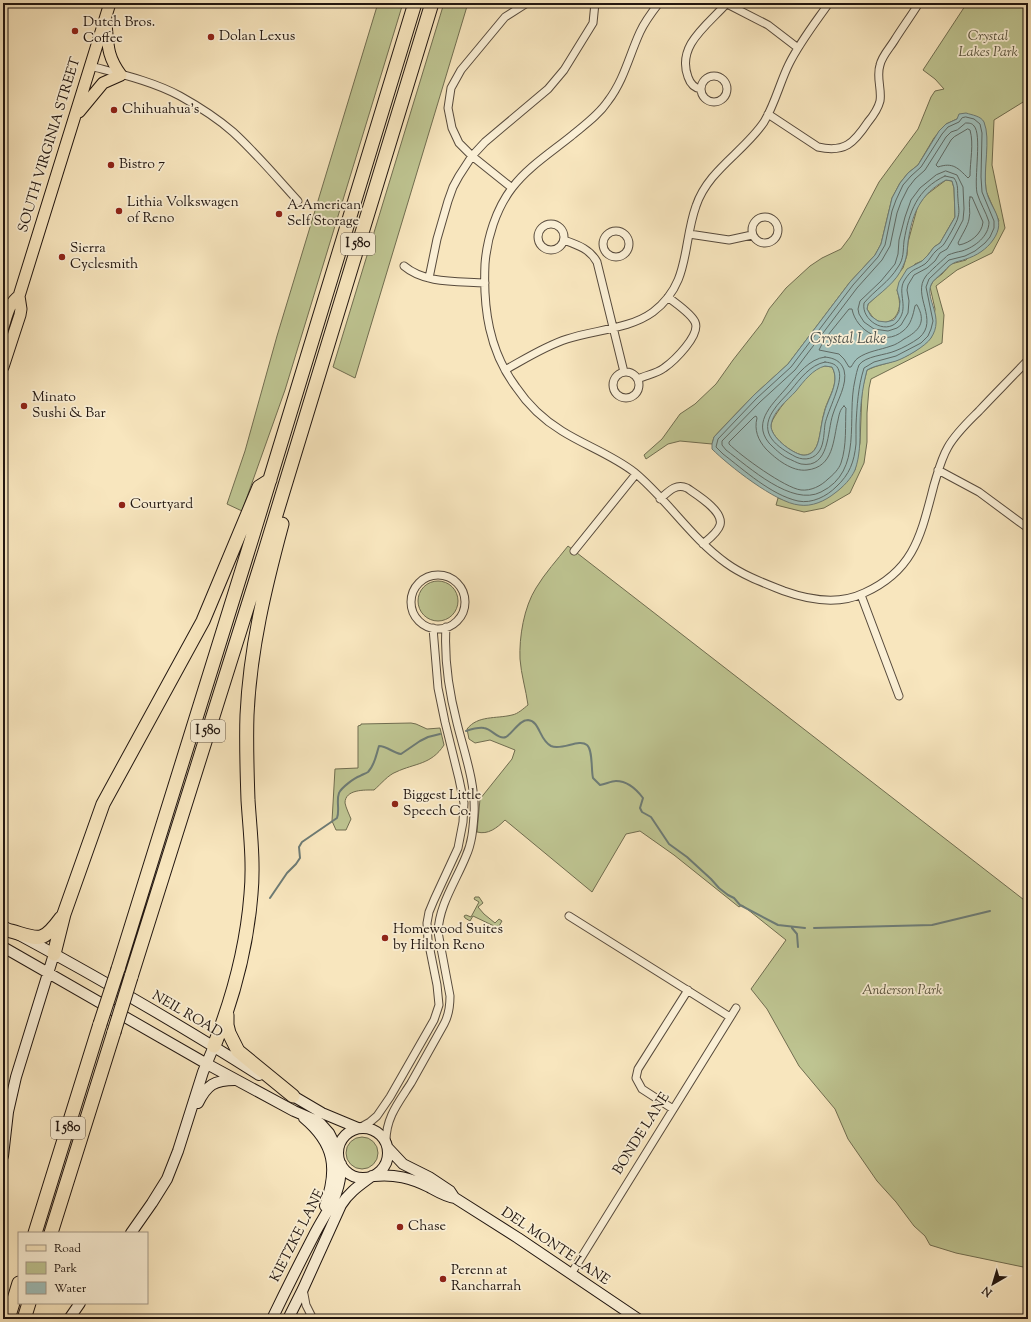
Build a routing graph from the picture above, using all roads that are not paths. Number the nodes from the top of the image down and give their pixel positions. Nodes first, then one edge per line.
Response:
1 (110, 3) edge
2 (416, 3) edge
3 (432, 3) edge
4 (527, 3) edge
5 (596, 3) edge
6 (660, 3) edge
7 (727, 3) edge
8 (829, 3) edge
9 (919, 3) edge
10 (106, 15) junction
11 (798, 48) junction
12 (90, 66) junction
13 (121, 75) junction
14 (701, 89) dead end
15 (768, 114) junction
16 (75, 117) junction
17 (472, 156) junction
18 (512, 188) junction
19 (298, 201) dead end
20 (689, 234) junction
21 (752, 235) dead end
22 (564, 240) dead end
23 (605, 250) dead end
24 (594, 258) junction
25 (404, 266) dead end
26 (429, 278) junction
27 (485, 283) junction
28 (19, 296) junction
29 (668, 297) junction
30 (3, 327) edge
31 (613, 327) junction
32 (1028, 360) edge
33 (3, 368) edge
34 (505, 370) junction
35 (624, 372) junction
36 (638, 379) junction
37 (938, 470) junction
38 (636, 474) junction
39 (270, 480) junction
40 (285, 485) junction
41 (660, 499) junction
42 (1025, 526) dead end
43 (703, 544) junction
44 (574, 551) dead end
45 (861, 595) junction
46 (446, 627) junction
47 (433, 628) junction
48 (899, 696) dead end
49 (64, 914) junction
50 (569, 916) dead end
51 (7, 928) edge
52 (3, 947) edge
53 (54, 954) junction
54 (48, 973) junction
55 (688, 990) junction
56 (736, 1008) dead end
57 (227, 1010) junction
58 (730, 1017) junction
59 (214, 1046) junction
60 (207, 1064) junction
61 (237, 1080) junction
62 (293, 1096) junction
63 (673, 1109) junction
64 (294, 1111) junction
65 (359, 1127) junction
66 (185, 1128) junction
67 (387, 1144) junction
68 (338, 1151) junction
69 (3, 1156) edge
70 (341, 1164) junction
71 (373, 1176) junction
72 (456, 1198) junction
73 (321, 1222) junction
74 (35, 1232) edge
75 (51, 1232) edge
76 (132, 1232) edge
77 (571, 1274) junction
78 (18, 1287) edge
79 (303, 1289) junction
80 (29, 1304) edge
81 (79, 1304) edge
82 (8, 1319) edge
83 (24, 1319) edge
84 (69, 1319) edge
85 (272, 1319) edge
86 (288, 1319) edge
87 (313, 1319) edge
88 (638, 1319) edge

1 - 10 main road, SOUTH VIRGINIA STREET
2 - 39 highway, I 580
3 - 40 highway, I 580
4 - 17 street
5 - 17 street
6 - 18 street
7 - 11 street
7 - 14 street
8 - 11 street
9 - 15 street
10 - 12 main road, SOUTH VIRGINIA STREET
10 - 13 main road
11 - 15 street
12 - 13 street
12 - 16 main road, SOUTH VIRGINIA STREET
13 - 16 main road
13 - 19 street
15 - 20 street
16 - 28 main road, SOUTH VIRGINIA STREET
17 - 18 street
17 - 26 street
18 - 27 street
20 - 21 street
20 - 29 street
22 - 24 street
23 - 24 street
24 - 31 street
25 - 26 street
26 - 27 street
27 - 34 street
28 - 30 main road, SOUTH VIRGINIA STREET
28 - 33 main road, SOUTH VIRGINIA STREET
29 - 31 street
29 - 36 street
31 - 34 street
31 - 35 street
32 - 37 street
34 - 38 street
35 - 36 street
35 - 36 street
37 - 42 street
37 - 45 street
38 - 41 street
38 - 44 street
39 - 49 highway
39 - 74 highway, I 580, bridge
40 - 57 highway
40 - 75 highway, I 580, bridge
41 - 43 street
41 - 43 street
43 - 45 street
45 - 48 street
46 - 47 street
46 - 47 street
46 - 67 street
47 - 65 street
49 - 51 highway
49 - 53 highway
50 - 55 street
51 - 53 main road, NEIL ROAD
52 - 54 main road
53 - 54 main road
53 - 59 main road, NEIL ROAD
54 - 60 main road
54 - 69 main road
55 - 58 street
55 - 63 street
56 - 58 street, BONDE LANE
57 - 59 highway
57 - 62 highway
58 - 63 street, BONDE LANE
59 - 60 main road
59 - 62 main road, NEIL ROAD
60 - 61 main road
60 - 66 main road
61 - 64 main road
61 - 66 main road
62 - 65 main road, NEIL ROAD
63 - 77 street, BONDE LANE
64 - 68 main road
64 - 73 main road
65 - 67 main road
65 - 68 main road
66 - 76 main road
67 - 71 main road
67 - 72 main road, DEL MONTE LANE
68 - 70 main road
70 - 71 main road
70 - 73 main road, KIETZKE LANE
71 - 72 main road, DEL MONTE LANE
71 - 79 main road, KIETZKE LANE
72 - 77 main road, DEL MONTE LANE
73 - 85 main road, KIETZKE LANE
77 - 88 main road, DEL MONTE LANE
78 - 82 highway
79 - 86 main road, KIETZKE LANE
79 - 87 street
80 - 83 highway
81 - 84 main road

